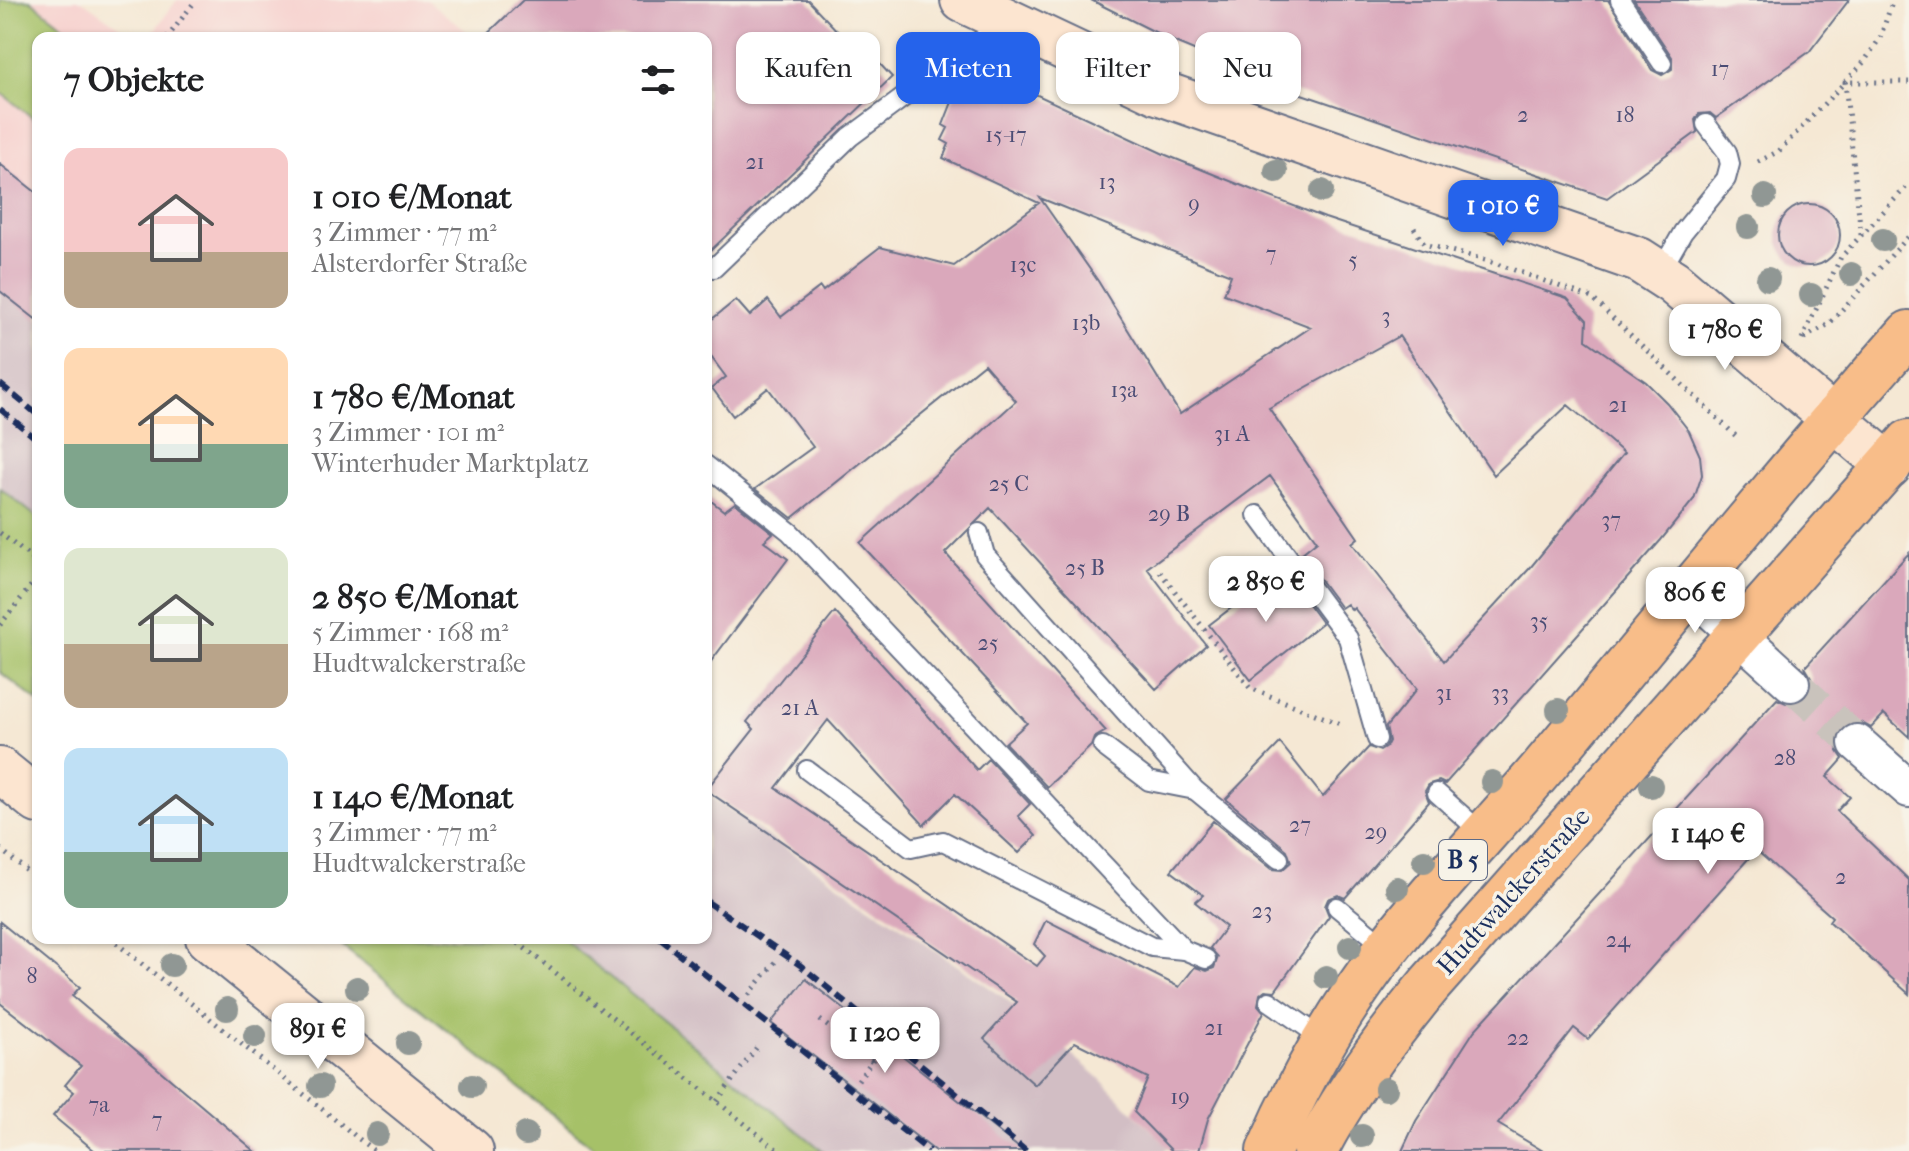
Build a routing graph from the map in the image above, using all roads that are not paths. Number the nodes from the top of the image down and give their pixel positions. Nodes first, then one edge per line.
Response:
1 (963, 0) edge
2 (1620, 0) edge
3 (1006, 21) junction
4 (1662, 63) dead end
5 (1706, 124) dead end
6 (714, 268) dead end
7 (1660, 272) junction
8 (1909, 333) edge
9 (1833, 419) junction
10 (1899, 454) edge
11 (712, 470) edge
12 (1257, 515) dead end
13 (979, 533) dead end
14 (1690, 591) junction
15 (1740, 635) junction
16 (1791, 683) tunnel mouth
17 (1377, 739) road end
18 (1857, 743) tunnel mouth
19 (1103, 746) dead end
20 (0, 770) edge
21 (807, 770) dead end
22 (1909, 789) edge
23 (1195, 790) junction
24 (1437, 793) dead end
25 (32, 796) edge
26 (1484, 835) junction
27 (1279, 859) dead end
28 (1337, 907) dead end
29 (215, 944) edge
30 (1387, 948) junction
31 (1184, 950) junction
32 (1206, 959) dead end
33 (1269, 1001) dead end
34 (1325, 1040) junction
35 (471, 1151) edge
36 (1269, 1151) edge
37 (1315, 1151) edge

1 - 3 street
2 - 4 lane
3 - 6 lane
3 - 7 street
5 - 7 lane
7 - 9 street
8 - 9 main road, B 5
9 - 10 street
9 - 14 main road, B 5
10 - 15 main road, Hudtwalckerstraße / B 5
11 - 31 lane
12 - 17 lane
13 - 23 lane
14 - 15 street
14 - 26 main road, B 5
15 - 16 street
15 - 37 main road, Hudtwalckerstraße / B 5
18 - 22 street
19 - 23 lane
20 - 25 street
21 - 31 lane
23 - 27 lane
24 - 26 lane
26 - 30 main road, B 5
28 - 30 lane
29 - 35 street
30 - 34 main road, B 5
31 - 32 lane
33 - 34 lane
34 - 36 main road, B 5

